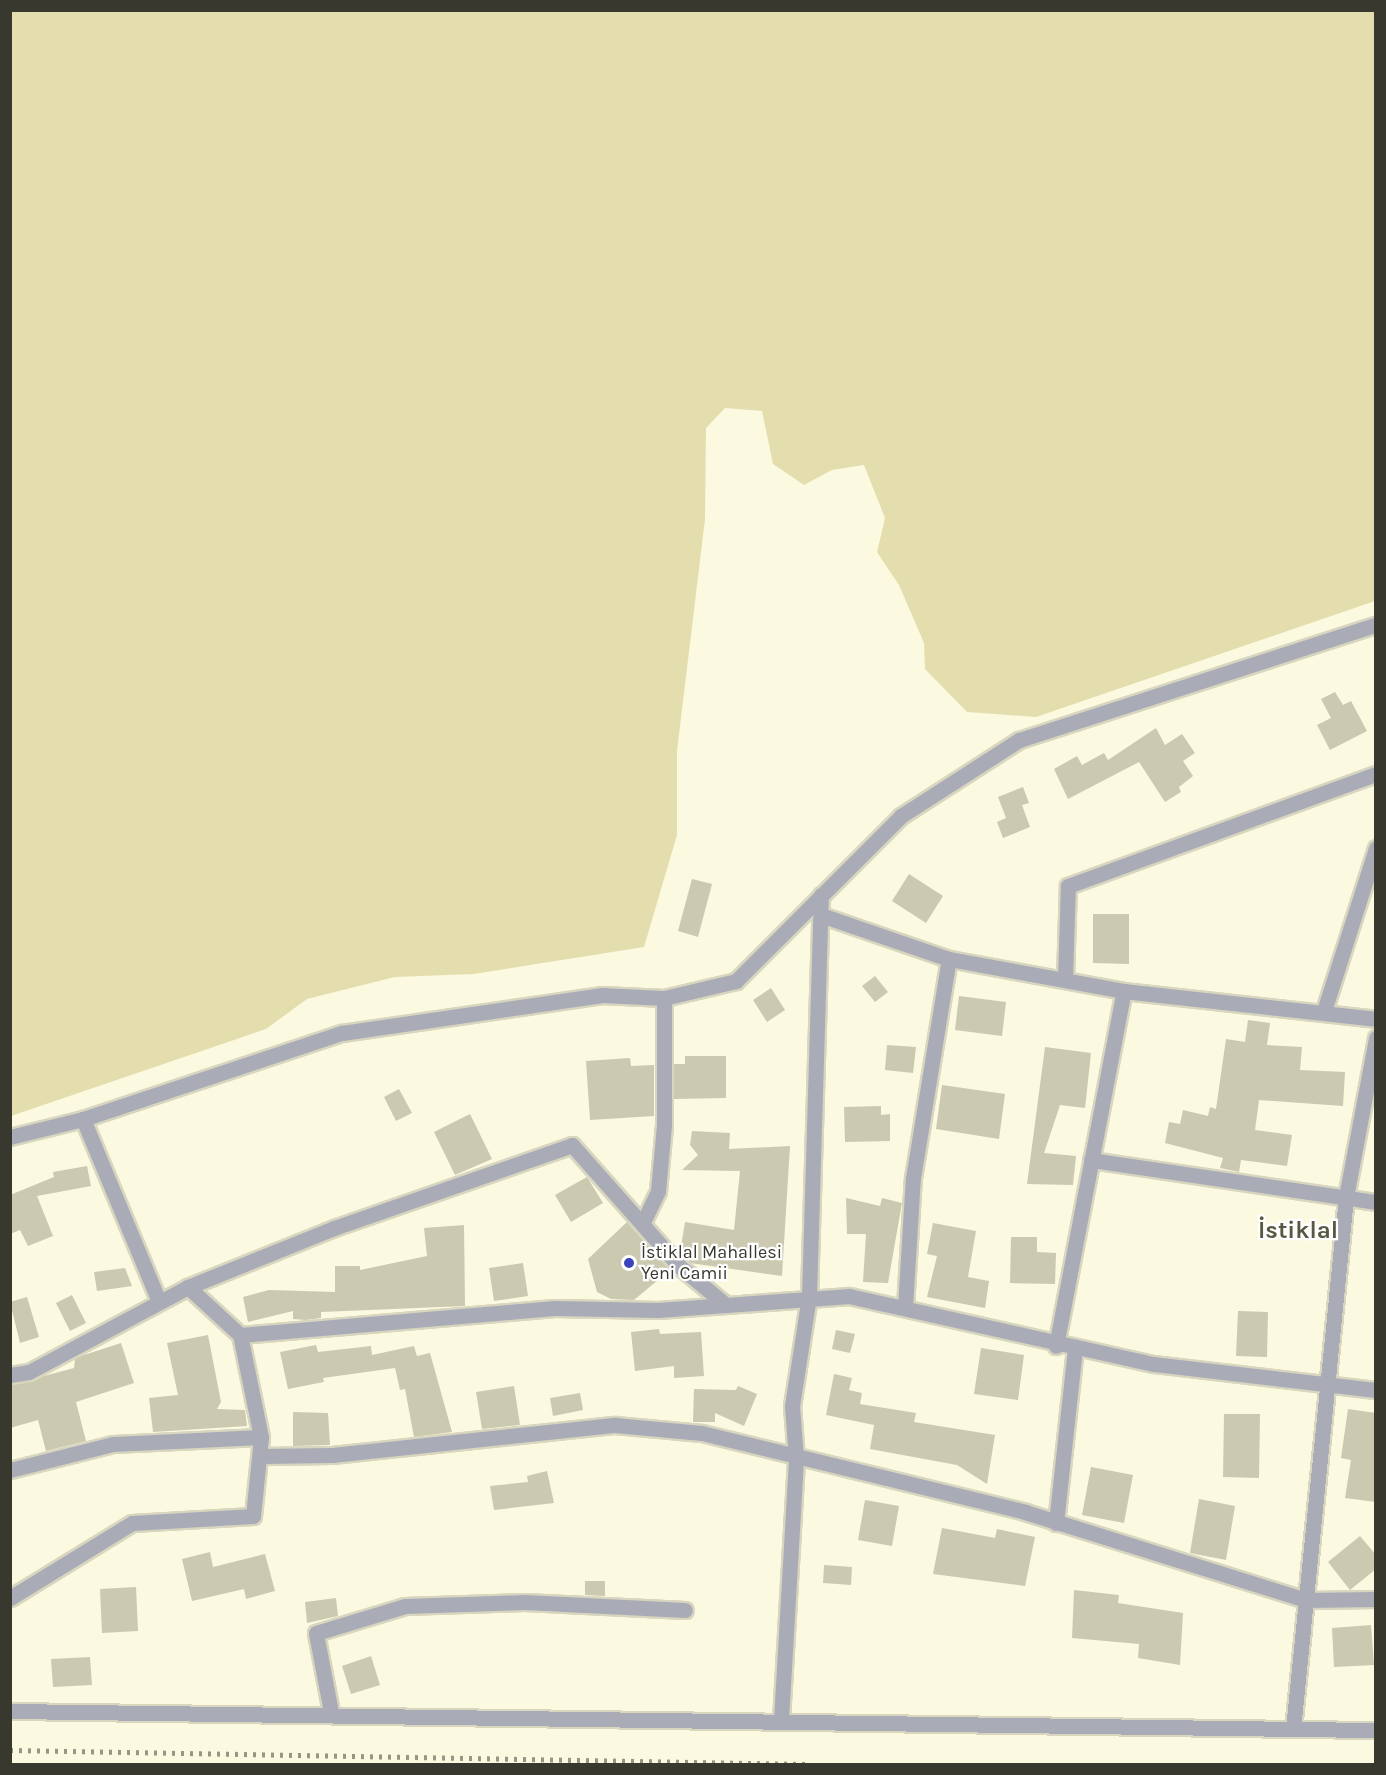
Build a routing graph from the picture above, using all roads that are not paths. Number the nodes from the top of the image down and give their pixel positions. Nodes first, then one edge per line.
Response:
1 (1376, 625) edge
2 (1376, 774) edge
3 (1376, 848) edge
4 (821, 895) junction
5 (821, 915) junction
6 (949, 959) junction
7 (1065, 979) junction
8 (1124, 991) junction
9 (664, 998) junction
10 (1324, 1011) junction
11 (1376, 1019) edge
12 (1376, 1038) edge
13 (83, 1119) junction
14 (10, 1137) edge
15 (1091, 1160) junction
16 (1346, 1197) junction
17 (1376, 1202) edge
18 (644, 1220) junction
19 (188, 1287) junction
20 (809, 1296) junction
21 (159, 1302) junction
22 (726, 1305) junction
23 (905, 1307) junction
24 (240, 1335) junction
25 (1056, 1346) junction
26 (1075, 1349) junction
27 (10, 1375) edge
28 (1332, 1385) junction
29 (1376, 1390) edge
30 (261, 1437) junction
31 (261, 1456) junction
32 (796, 1459) junction
33 (10, 1470) edge
34 (1056, 1523) junction
35 (10, 1598) edge
36 (1306, 1599) junction
37 (1376, 1599) edge
38 (685, 1610) dead end
39 (10, 1711) edge
40 (331, 1712) junction
41 (781, 1720) junction
42 (1293, 1729) junction
43 (1376, 1730) edge

1 - 4 street
2 - 7 street
3 - 10 street
4 - 5 street
4 - 9 street
5 - 6 street
5 - 20 street
6 - 7 street
6 - 23 street
7 - 8 street
8 - 10 street
8 - 15 street
9 - 13 street
9 - 18 street
10 - 11 street
12 - 16 street
13 - 14 street
13 - 21 street
15 - 16 street
15 - 25 street
16 - 17 street
16 - 28 street
18 - 19 street
18 - 22 street
19 - 21 street
19 - 24 street
20 - 22 street
20 - 23 street
20 - 32 street
21 - 27 street
22 - 24 street
23 - 25 street
24 - 30 street
25 - 26 street
26 - 28 street
26 - 34 street
28 - 29 street
28 - 36 street
30 - 31 street
30 - 33 street
31 - 32 street
31 - 35 street
32 - 34 street
32 - 41 street
34 - 36 street
36 - 37 street
36 - 42 street
38 - 40 street
39 - 40 street
40 - 41 street
41 - 42 street
42 - 43 street

